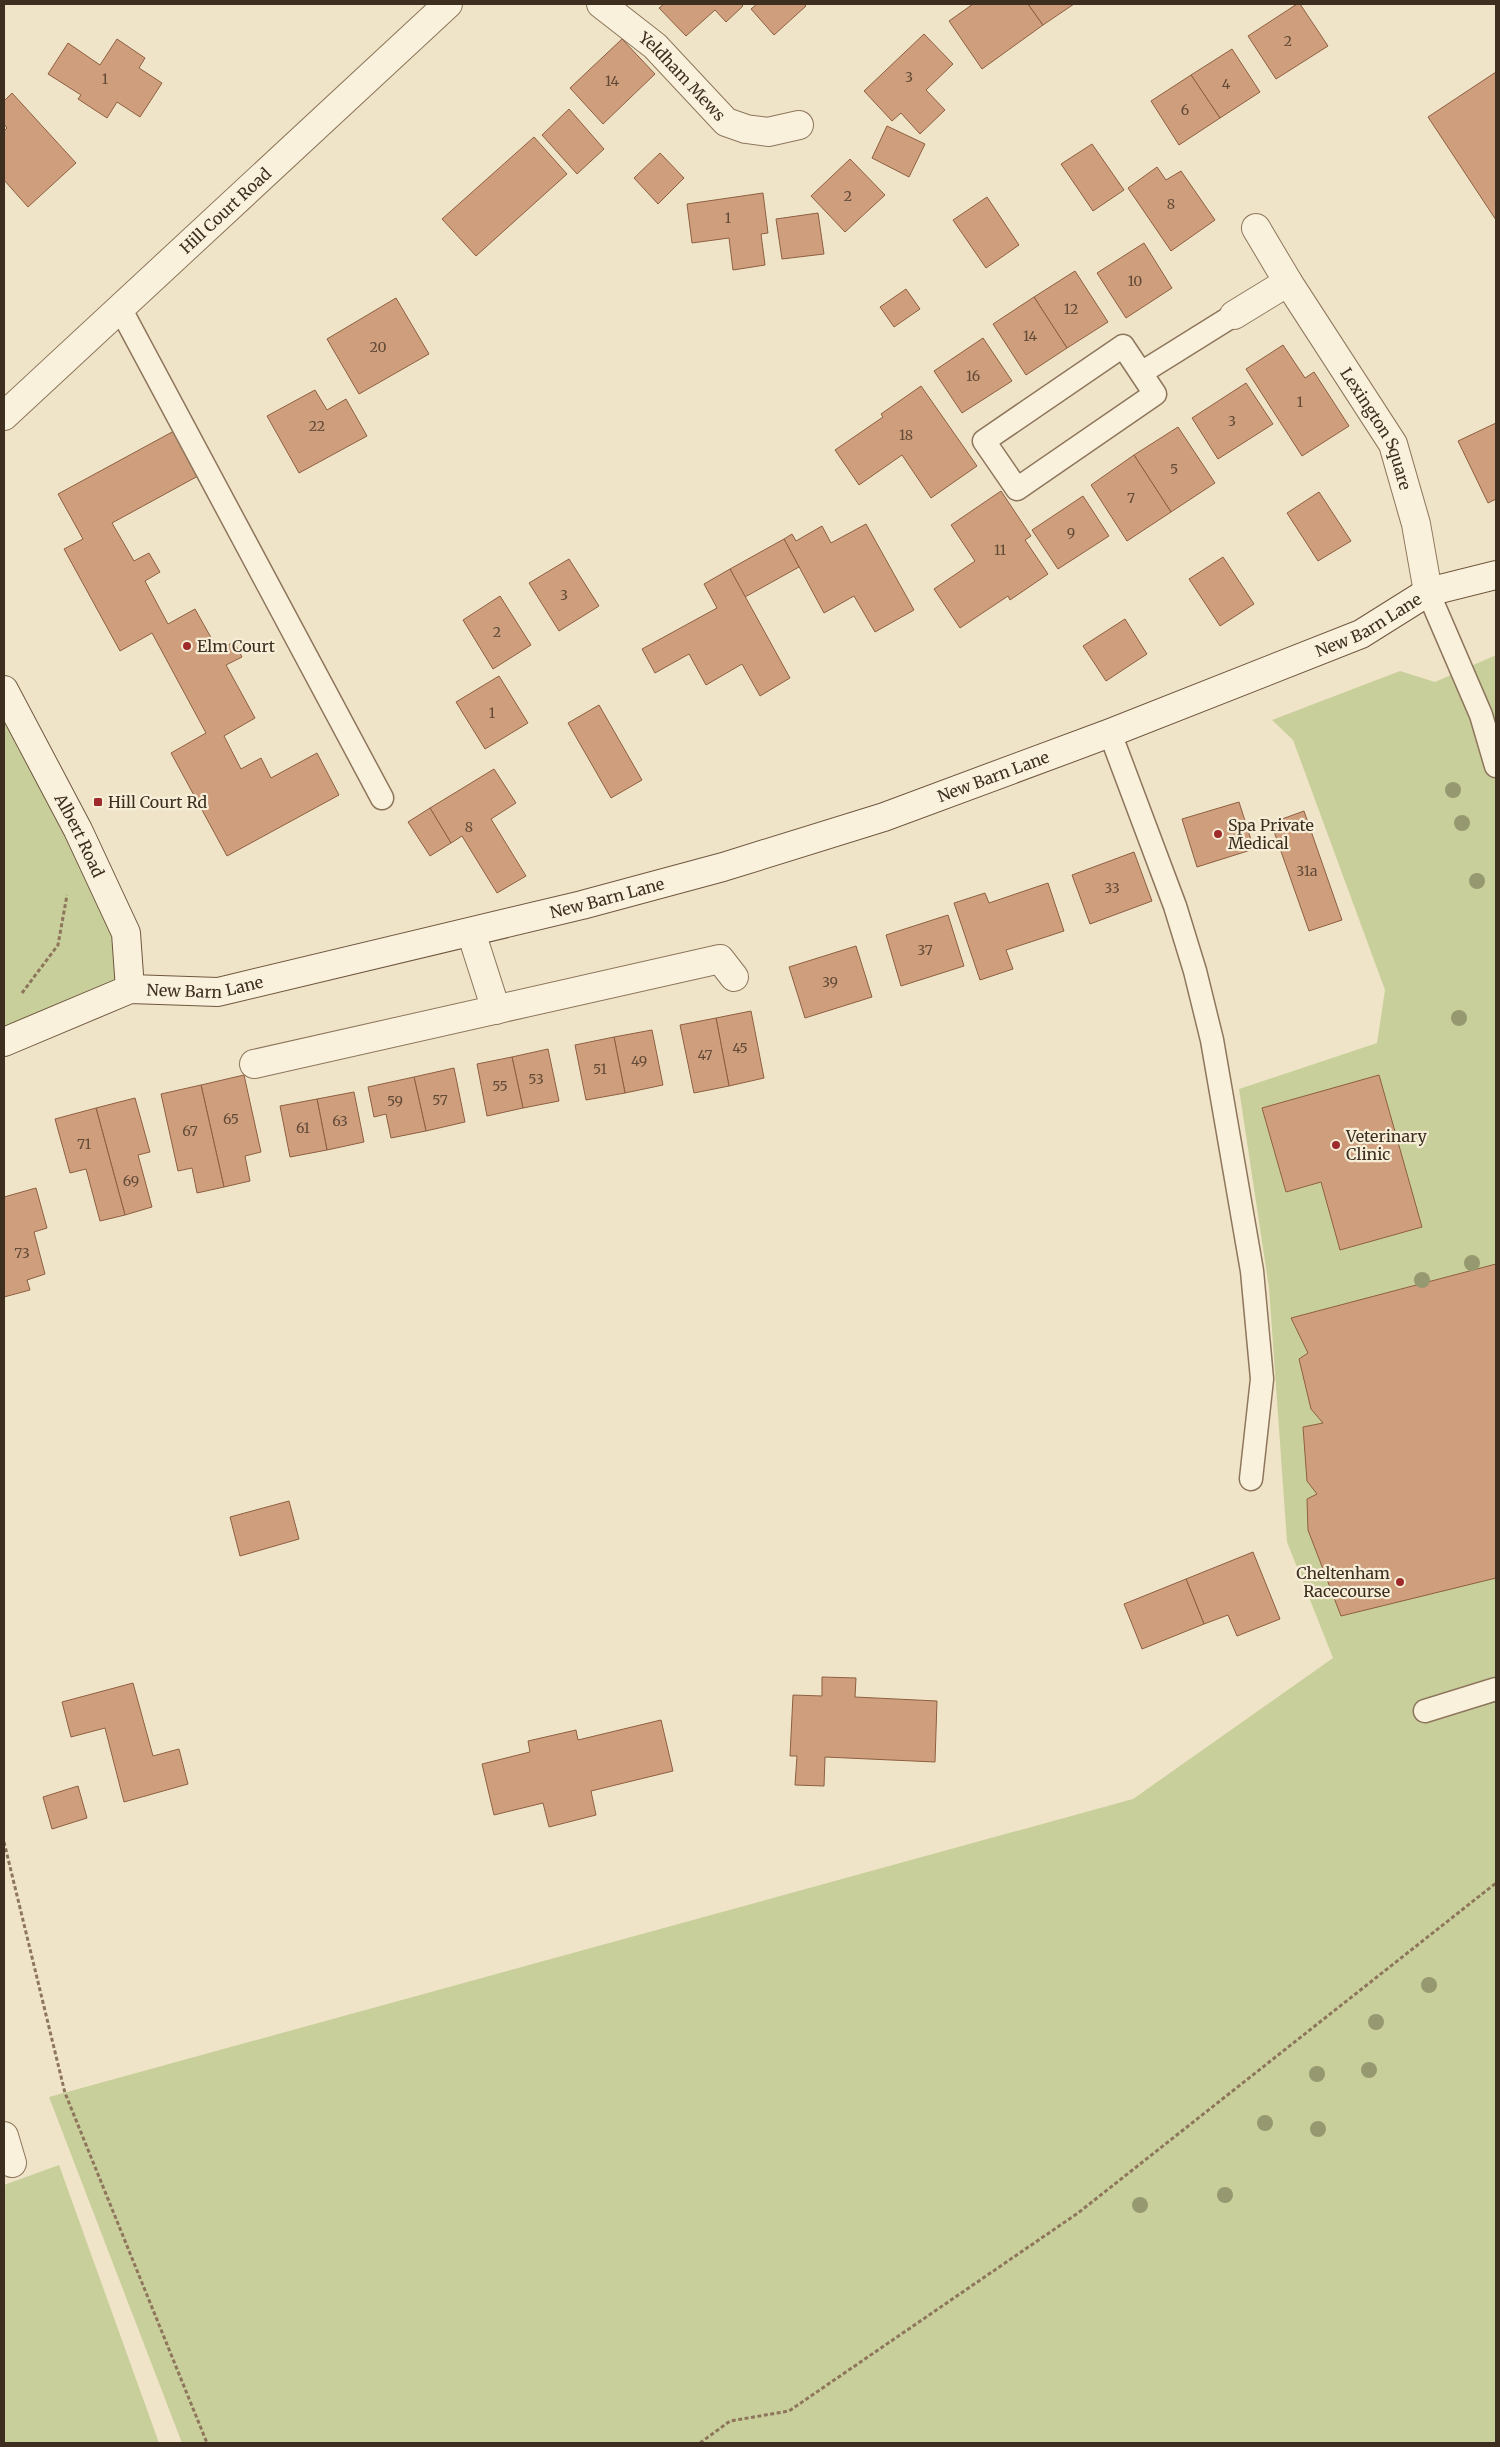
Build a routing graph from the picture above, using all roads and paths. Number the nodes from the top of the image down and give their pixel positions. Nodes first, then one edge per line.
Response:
1 (448, 4) edge
2 (602, 4) edge
3 (799, 125) dead end
4 (1256, 228) dead end
5 (1288, 282) junction
6 (120, 308) junction
7 (1234, 315) joint
8 (1141, 373) junction
9 (4, 416) edge
10 (1496, 575) edge
11 (1428, 592) junction
12 (4, 690) edge
13 (1488, 712) edge
14 (1110, 733) junction
15 (1496, 766) edge
16 (382, 798) dead end
17 (68, 888) dead end
18 (471, 932) junction
19 (734, 977) dead end
20 (130, 989) junction
21 (20, 996) dead end
22 (496, 1010) junction
23 (4, 1042) edge
24 (254, 1064) dead end
25 (1251, 1479) dead end
26 (1496, 1689) edge
27 (1425, 1711) dead end
28 (4, 1842) edge
29 (1496, 1883) edge
30 (4, 2136) edge
31 (12, 2163) dead end
32 (207, 2443) edge
33 (700, 2443) edge

1 - 6 street, Hill Court Road
2 - 3 street, Yeldham Mews
4 - 5 street, Lexington Square
5 - 7 street
5 - 11 street, Lexington Square
6 - 9 street, Hill Court Road
6 - 16 lane
7 - 8 lane
8 - 8 lane
10 - 11 street, New Barn Lane
11 - 13 lane
11 - 14 street, New Barn Lane
12 - 20 street, Albert Road
13 - 15 lane
14 - 18 street, New Barn Lane
14 - 25 lane
17 - 21 path
18 - 20 street, New Barn Lane
18 - 22 street
19 - 22 street
20 - 23 street, New Barn Lane
22 - 24 street
26 - 27 lane
28 - 32 path
29 - 33 path
30 - 31 street

